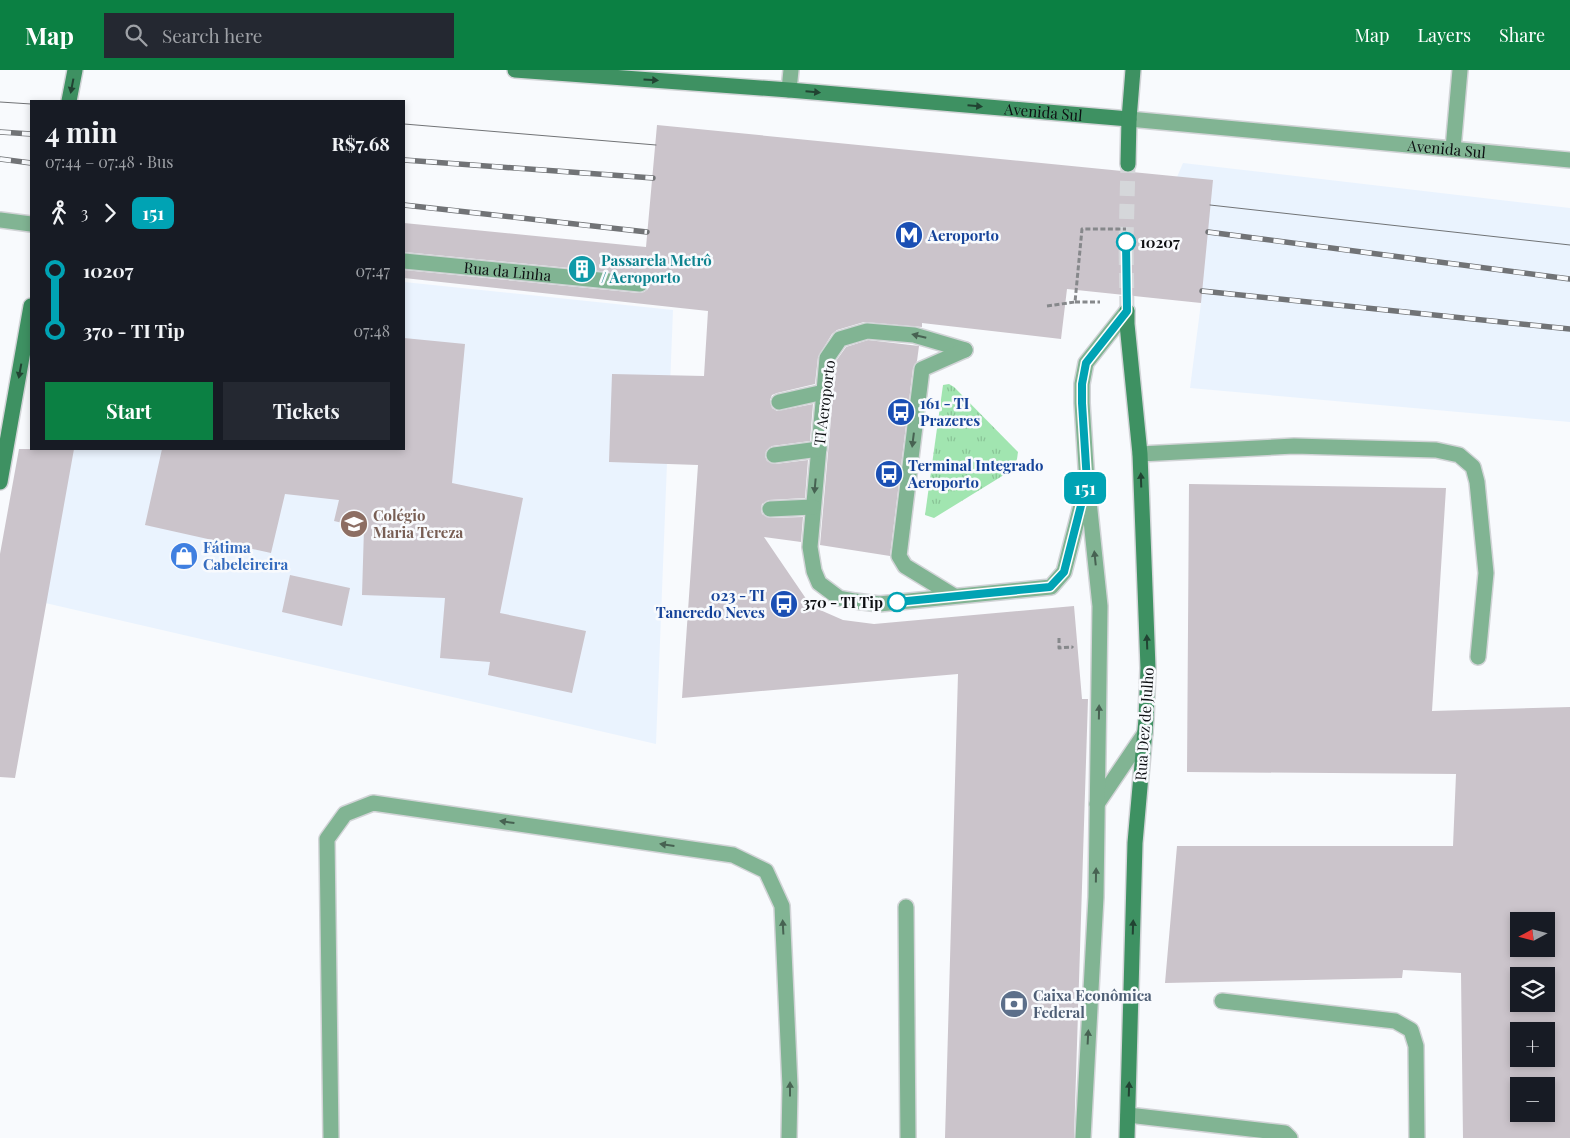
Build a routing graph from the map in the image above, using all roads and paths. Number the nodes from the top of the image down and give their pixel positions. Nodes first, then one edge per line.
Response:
1 (75, 70) edge
2 (515, 70) edge
3 (791, 70) edge
4 (1133, 70) edge
5 (1460, 70) edge
6 (789, 90) junction
7 (69, 100) edge
8 (1129, 119) junction
9 (1453, 149) junction
10 (1570, 160) edge
11 (1128, 164) tunnel mouth
12 (0, 220) edge
13 (30, 224) edge
14 (1126, 229) dead end
15 (405, 261) edge
16 (640, 284) dead end
17 (1047, 306) dead end
18 (1127, 311) joint
19 (30, 312) edge
20 (824, 392) junction
21 (779, 402) dead end
22 (818, 449) junction
23 (1140, 454) junction
24 (774, 455) dead end
25 (0, 482) edge
26 (1087, 482) junction
27 (813, 507) junction
28 (770, 509) dead end
29 (954, 596) junction
30 (1478, 657) dead end
31 (1145, 733) junction
32 (1097, 804) junction
33 (906, 907) dead end
34 (1222, 1001) dead end
35 (1128, 1115) junction
36 (331, 1138) edge
37 (789, 1138) edge
38 (908, 1138) edge
39 (1083, 1138) edge
40 (1128, 1138) edge
41 (1290, 1138) edge
42 (1417, 1138) edge

1 -> 7 main road
2 -> 6 main road, Avenida Sul
3 - 6 street
4 - 8 main road
5 - 9 street
6 -> 8 main road, Avenida Sul
8 - 9 street, Avenida Sul
8 - 11 main road
9 - 10 street, Avenida Sul
12 - 13 street
14 - 17 path
15 - 16 street, Rua da Linha
18 - 23 main road, Rua Dez de Julho
18 - 26 street
19 -> 25 main road
20 - 21 street
20 - 22 street, TI Aeroporto
20 - 29 street, TI Aeroporto
22 - 24 street
22 -> 27 street, TI Aeroporto
23 - 30 street
31 -> 23 main road, Rua Dez de Julho
26 - 29 street, TI Aeroporto
32 -> 26 street
27 - 28 street
27 - 29 street, TI Aeroporto
31 - 32 street
35 -> 31 main road, Rua Dez de Julho
39 -> 32 street
33 - 38 street
34 - 42 street
35 - 40 main road, Rua Dez de Julho
35 - 41 street
37 -> 36 street

